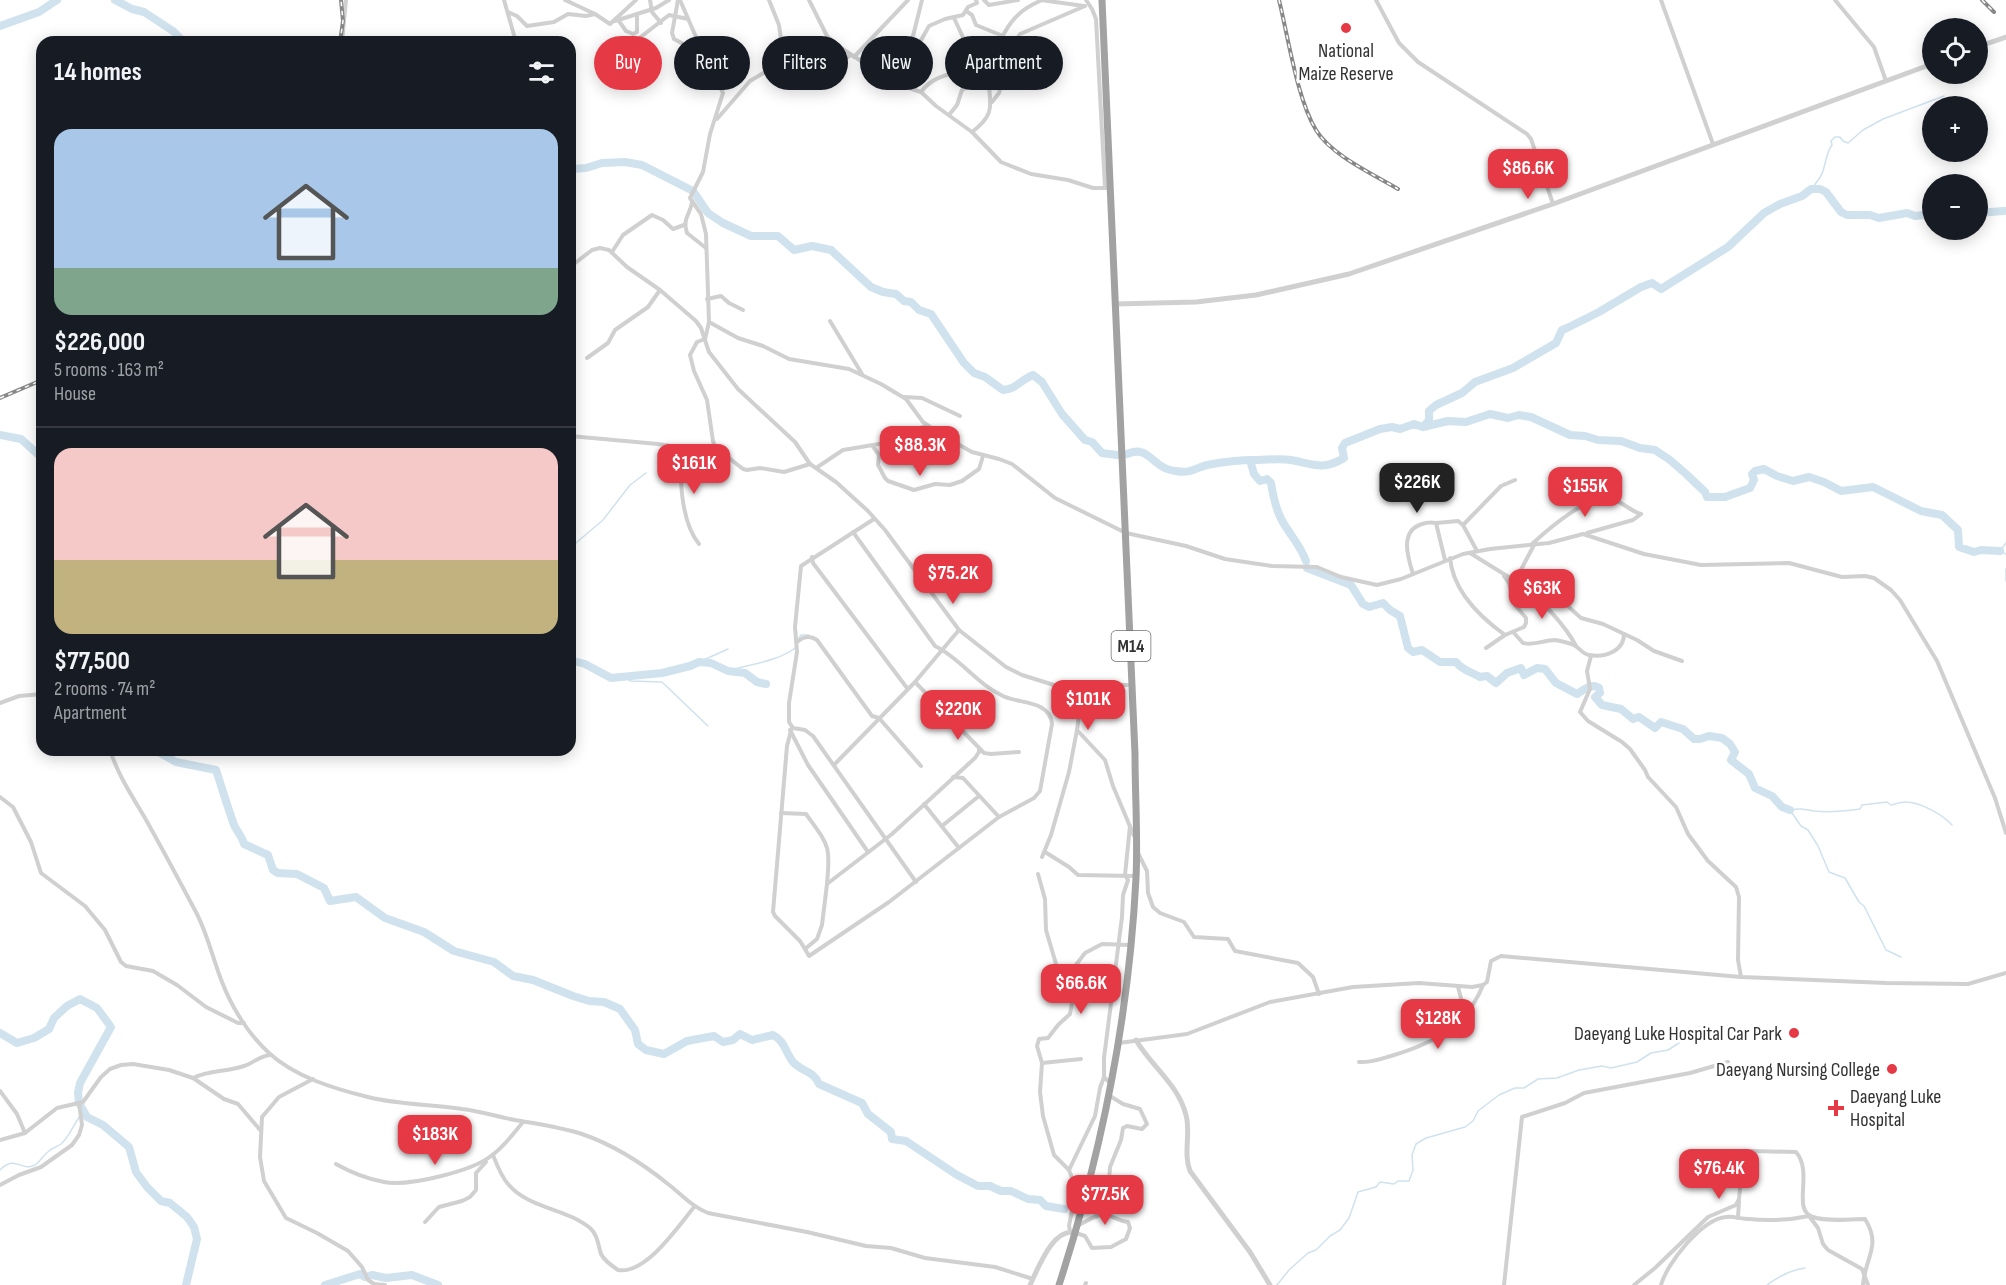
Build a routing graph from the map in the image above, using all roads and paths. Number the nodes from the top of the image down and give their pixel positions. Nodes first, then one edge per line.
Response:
1 (346, 0) edge
2 (504, 0) edge
3 (565, 0) edge
4 (636, 0) edge
5 (650, 0) edge
6 (669, 0) edge
7 (679, 0) edge
8 (769, 0) edge
9 (809, 0) edge
10 (908, 0) edge
11 (922, 0) edge
12 (976, 0) edge
13 (984, 0) edge
14 (1016, 0) edge
15 (1041, 0) edge
16 (1086, 0) edge
17 (1102, 0) edge
18 (1376, 0) edge
19 (1661, 0) edge
20 (1835, 0) edge
21 (1085, 6) junction
22 (627, 8) junction
23 (651, 9) junction
24 (1092, 9) junction
25 (966, 11) junction
26 (508, 12) junction
27 (595, 14) junction
28 (636, 15) junction
29 (1103, 15) junction
30 (675, 16) junction
31 (954, 18) junction
32 (688, 19) junction
33 (616, 21) junction
34 (660, 23) junction
35 (636, 33) junction
36 (343, 36) edge
37 (514, 36) edge
38 (639, 36) edge
39 (644, 36) edge
40 (695, 36) edge
41 (781, 36) edge
42 (913, 36) edge
43 (924, 36) edge
44 (962, 36) edge
45 (1003, 36) joint
46 (2006, 37) edge
47 (674, 39) edge
48 (1988, 43) edge
49 (853, 56) junction
50 (848, 58) edge
51 (860, 60) edge
52 (1922, 68) edge
53 (762, 74) edge
54 (945, 76) edge
55 (1886, 81) junction
56 (722, 90) edge
57 (916, 90) edge
58 (962, 90) edge
59 (991, 90) edge
60 (921, 92) junction
61 (992, 103) junction
62 (949, 115) junction
63 (715, 122) junction
64 (972, 132) junction
65 (1713, 144) junction
66 (1108, 188) junction
67 (692, 201) junction
68 (1553, 204) junction
69 (684, 225) junction
70 (706, 248) junction
71 (612, 252) junction
72 (576, 262) edge
73 (660, 290) junction
74 (707, 299) junction
75 (1116, 304) junction
76 (743, 310) dead end
77 (830, 321) dead end
78 (709, 322) junction
79 (705, 339) junction
80 (587, 358) dead end
81 (863, 375) junction
82 (903, 397) junction
83 (960, 416) dead end
84 (928, 426) junction
85 (576, 437) edge
86 (872, 445) junction
87 (707, 452) junction
88 (715, 454) junction
89 (983, 456) junction
90 (810, 464) junction
91 (816, 468) junction
92 (1515, 480) dead end
93 (874, 519) junction
94 (1436, 524) junction
95 (1463, 525) junction
96 (854, 532) junction
97 (1126, 533) junction
98 (1583, 534) junction
99 (699, 544) dead end
100 (1532, 545) junction
101 (1477, 551) junction
102 (1469, 553) junction
103 (812, 557) junction
104 (1448, 559) junction
105 (1502, 573) junction
106 (1413, 574) junction
107 (1515, 581) junction
108 (1522, 583) junction
109 (959, 630) junction
110 (1513, 632) junction
111 (1624, 634) junction
112 (1505, 635) junction
113 (797, 642) junction
114 (1576, 646) junction
115 (1486, 648) dead end
116 (943, 649) junction
117 (1591, 656) junction
118 (1682, 660) dead end
119 (915, 682) junction
120 (1132, 685) junction
121 (1083, 686) junction
122 (908, 688) junction
123 (36, 695) edge
124 (0, 703) edge
125 (879, 718) junction
126 (791, 729) junction
127 (1077, 730) junction
128 (979, 748) junction
129 (1019, 752) dead end
130 (989, 754) junction
131 (112, 756) edge
132 (975, 758) junction
133 (834, 765) junction
134 (921, 765) dead end
135 (965, 766) junction
136 (952, 777) junction
137 (963, 778) junction
138 (979, 796) junction
139 (0, 797) edge
140 (924, 804) junction
141 (781, 813) junction
142 (999, 817) junction
143 (942, 826) junction
144 (1130, 826) junction
145 (2006, 833) edge
146 (886, 839) junction
147 (1136, 840) junction
148 (959, 848) junction
149 (1136, 850) junction
150 (868, 852) junction
151 (1045, 852) junction
152 (1042, 857) dead end
153 (1038, 874) dead end
154 (1125, 875) junction
155 (1136, 876) junction
156 (916, 882) junction
157 (827, 884) junction
158 (1117, 943) junction
159 (1131, 945) junction
160 (805, 949) junction
161 (2006, 973) edge
162 (1741, 977) junction
163 (1483, 985) junction
164 (1458, 987) junction
165 (1074, 988) junction
166 (1319, 994) junction
167 (244, 1023) junction
168 (1456, 1024) junction
169 (1136, 1040) junction
170 (1119, 1043) junction
171 (271, 1055) junction
172 (1081, 1059) dead end
173 (1359, 1062) dead end
174 (1728, 1062) dead end
175 (1042, 1063) junction
176 (1104, 1077) junction
177 (193, 1078) junction
178 (313, 1079) junction
179 (1112, 1084) junction
180 (0, 1091) edge
181 (1110, 1096) junction
182 (79, 1103) junction
183 (523, 1121) junction
184 (261, 1131) junction
185 (25, 1133) junction
186 (0, 1140) edge
187 (493, 1155) junction
188 (488, 1159) junction
189 (336, 1164) dead end
190 (1069, 1170) junction
191 (0, 1185) edge
192 (1739, 1199) junction
193 (695, 1206) junction
194 (1731, 1208) junction
195 (1096, 1216) junction
196 (1809, 1216) junction
197 (1723, 1217) junction
198 (1738, 1218) junction
199 (425, 1222) dead end
200 (1075, 1230) junction
201 (1669, 1254) junction
202 (1864, 1273) junction
203 (1664, 1275) junction
204 (1033, 1279) junction
205 (385, 1285) edge
206 (1030, 1285) edge
207 (1059, 1285) edge
208 (1270, 1285) edge
209 (1504, 1285) edge
210 (1634, 1285) edge
211 (1661, 1285) edge
212 (1863, 1285) edge
213 (1868, 1285) edge

1 - 36 street
2 - 26 street
3 - 27 street
4 - 22 street
5 - 23 street
6 - 23 street
7 - 30 street
7 - 32 street
8 - 41 street
9 - 49 street
10 - 49 street
11 - 42 street
12 - 25 street
13 - 14 street
15 - 21 street
15 - 45 street
16 - 24 street
17 - 29 highway, M14
18 - 68 street
19 - 65 street
20 - 55 street
21 - 24 street
21 - 61 street
22 - 28 street
22 - 33 street
23 - 28 street
23 - 34 street
24 - 29 street
24 - 66 street
25 - 31 street
25 - 45 street
26 - 27 street
26 - 37 street
27 - 33 street
28 - 33 street
28 - 35 street
29 - 66 highway, M14
30 - 32 street
30 - 34 street
30 - 47 street
31 - 43 street
31 - 44 street
32 - 40 street
33 - 35 street
34 - 39 street
35 - 38 street
46 - 48 street
49 - 50 street
49 - 51 street
52 - 55 street
53 - 63 street
54 - 60 street
55 - 65 street
56 - 63 street
57 - 60 street
58 - 62 street
59 - 61 street
60 - 62 street
61 - 64 street
62 - 64 street
63 - 67 street
64 - 66 street
65 - 68 street
66 - 75 highway, M14
67 - 69 street
67 - 70 street
68 - 75 street
69 - 70 street
69 - 71 street
70 - 74 street
71 - 72 street
71 - 73 street
73 - 79 street
73 - 80 street
74 - 76 street
74 - 78 street
75 - 97 highway, M14
77 - 81 street
78 - 79 street
78 - 81 street
79 - 88 street
79 - 90 street
81 - 82 street
82 - 83 street
82 - 84 street
84 - 86 street
84 - 89 street
85 - 87 street
86 - 89 street
86 - 91 street
87 - 88 street
87 - 99 street
88 - 90 street
89 - 97 street
90 - 91 street
91 - 93 street
92 - 95 street
93 - 96 street
93 - 109 street
94 - 95 street
94 - 104 street
94 - 106 street
95 - 101 street
96 - 103 street
96 - 116 street
97 - 106 street
97 - 120 highway, M14
98 - 100 street
98 - 100 street
98 - 145 street
100 - 101 street
100 - 107 street
101 - 102 street
102 - 104 street
102 - 105 street
103 - 113 street
103 - 122 street
104 - 106 street
104 - 112 street
105 - 107 street
105 - 110 street
107 - 108 street
108 - 111 street
108 - 114 street
109 - 116 street
109 - 121 street
110 - 112 street
110 - 114 street
111 - 117 street
111 - 118 street
112 - 115 street
113 - 125 street
113 - 126 street
114 - 117 street
116 - 119 street
116 - 142 street
117 - 162 street
119 - 122 street
119 - 128 street
120 - 121 street
120 - 147 highway, M14
121 - 127 street
122 - 125 street
123 - 124 street
125 - 133 street
125 - 134 street
126 - 133 street
126 - 141 street
126 - 150 street
127 - 144 street
127 - 151 street
128 - 130 street
128 - 132 street
129 - 130 street
130 - 132 street
131 - 167 street
132 - 135 street
133 - 146 street
135 - 136 street
135 - 137 street
136 - 137 street
136 - 140 street
137 - 138 street
138 - 142 street
138 - 143 street
139 - 167 street
140 - 143 street
140 - 146 street
141 - 157 street
141 - 160 street
142 - 148 street
143 - 148 street
144 - 147 street
144 - 154 street
146 - 150 street
146 - 156 street
147 - 149 highway, M14
148 - 156 street
149 - 155 highway, M14
149 - 166 street
150 - 157 street
151 - 152 street
151 - 154 street
153 - 165 street
154 - 155 street
154 - 158 street
155 - 159 highway, M14
156 - 160 street
157 - 160 street
158 - 159 street
158 - 165 street
158 - 176 street
159 - 170 highway, M14
161 - 162 street
162 - 163 street
163 - 164 street
163 - 168 street
164 - 166 street
164 - 168 street
165 - 175 street
166 - 169 street
167 - 171 street
168 - 173 street
169 - 170 street
169 - 208 street
170 - 179 highway, M14
171 - 177 street
171 - 178 street
172 - 175 street
174 - 209 street
175 - 190 street
176 - 179 street
176 - 190 street
177 - 182 street
177 - 184 street
178 - 183 street
178 - 184 street
179 - 181 highway, M14
180 - 185 street
181 - 195 street
181 - 200 highway, M14
182 - 185 street
182 - 191 street
183 - 187 street
183 - 193 street
184 - 205 street
185 - 186 street
187 - 188 street
187 - 193 street
188 - 189 street
188 - 199 street
190 - 200 street
192 - 194 street
192 - 196 street
192 - 198 street
193 - 204 street
194 - 197 street
194 - 201 street
195 - 200 street
195 - 200 street
196 - 198 street
196 - 202 street
196 - 202 street
197 - 198 street
197 - 203 street
200 - 204 street
200 - 207 highway, M14
201 - 203 street
201 - 210 street
202 - 212 street
202 - 213 street
203 - 211 street
204 - 206 street

